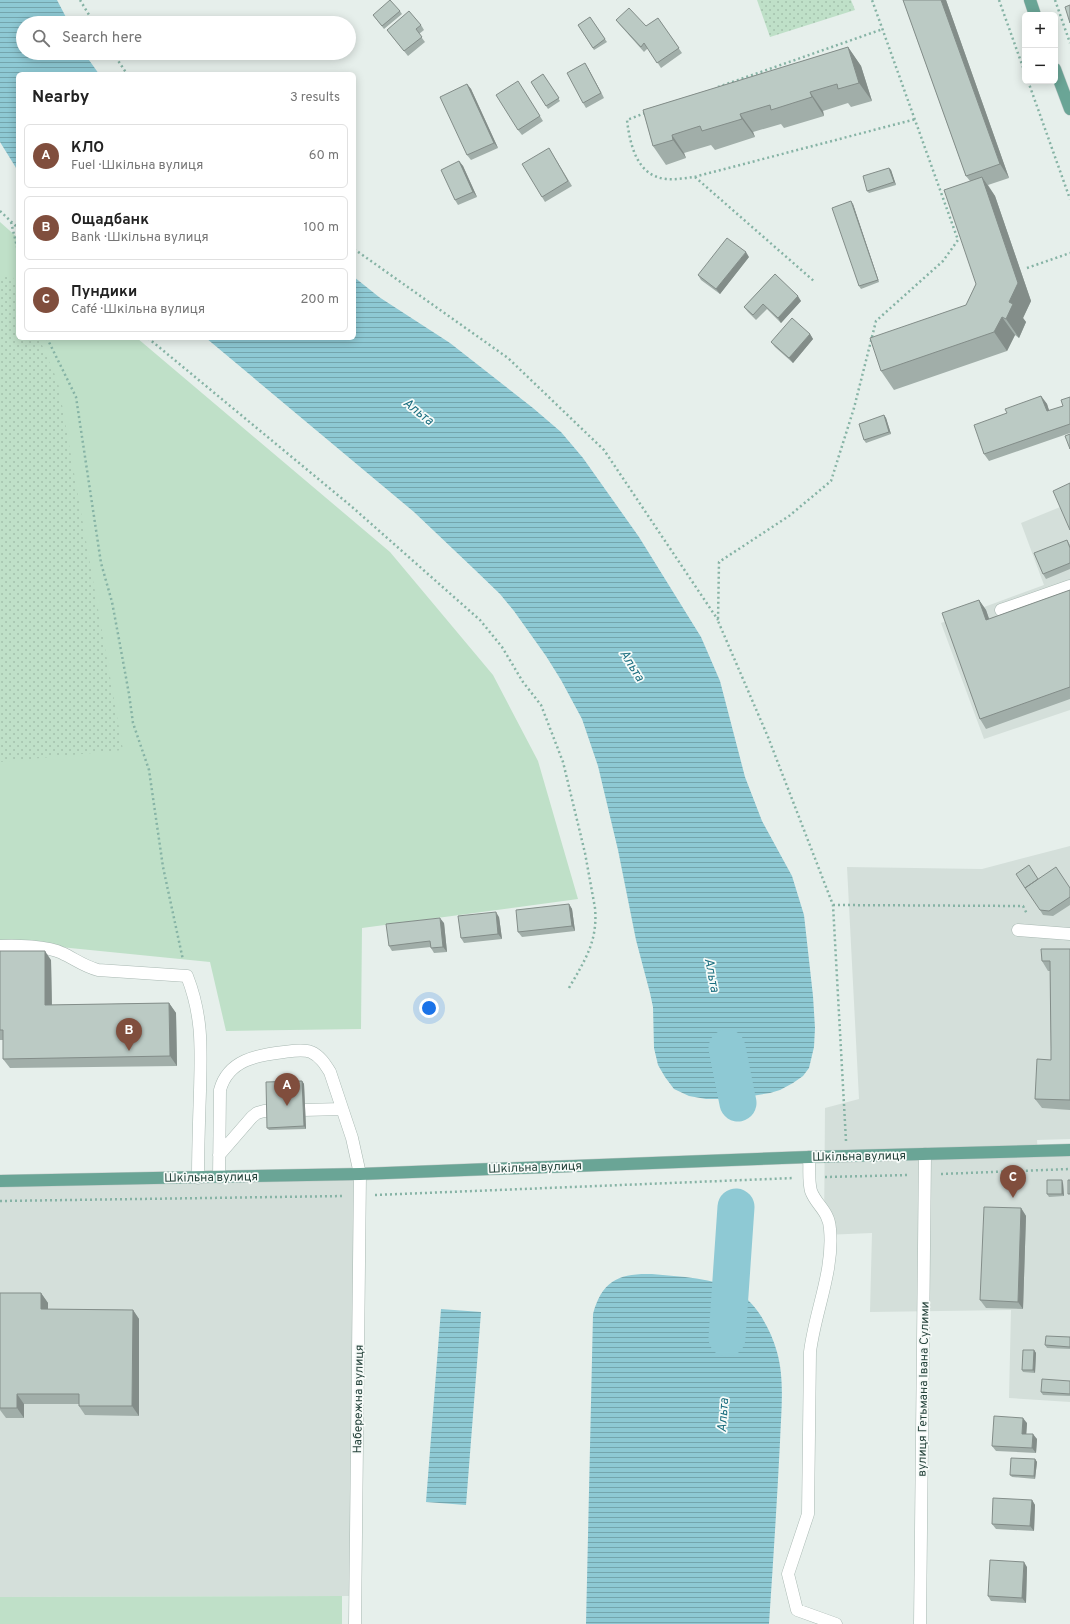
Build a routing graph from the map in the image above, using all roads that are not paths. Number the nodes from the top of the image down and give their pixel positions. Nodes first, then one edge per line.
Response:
1 (1030, 0) edge
2 (1034, 12) edge
3 (1058, 76) edge
4 (1070, 109) edge
5 (1070, 586) edge
6 (1001, 610) dead end
7 (1018, 930) dead end
8 (1070, 934) edge
9 (0, 946) edge
10 (342, 1109) junction
11 (1070, 1150) edge
12 (925, 1154) junction
13 (219, 1155) junction
14 (809, 1157) junction
15 (360, 1174) junction
16 (219, 1177) junction
17 (198, 1178) junction
18 (0, 1181) edge
19 (355, 1624) edge
20 (836, 1624) edge
21 (920, 1624) edge

1 - 2 main road
3 - 4 main road
5 - 6 street
7 - 8 street
9 - 17 street
10 - 13 street
10 - 13 street, Набережна вулиця
10 - 15 street, Набережна вулиця
11 - 12 main road, Шкільна вулиця
12 - 14 main road, Шкільна вулиця
12 - 21 street, вулиця Гетьмана Івана Сулими
13 - 16 street, Набережна вулиця
14 - 15 main road, Шкільна вулиця
14 - 20 street
15 - 16 main road, Шкільна вулиця
15 - 19 street, Набережна вулиця
16 - 17 main road, Шкільна вулиця
17 - 18 main road, Шкільна вулиця

